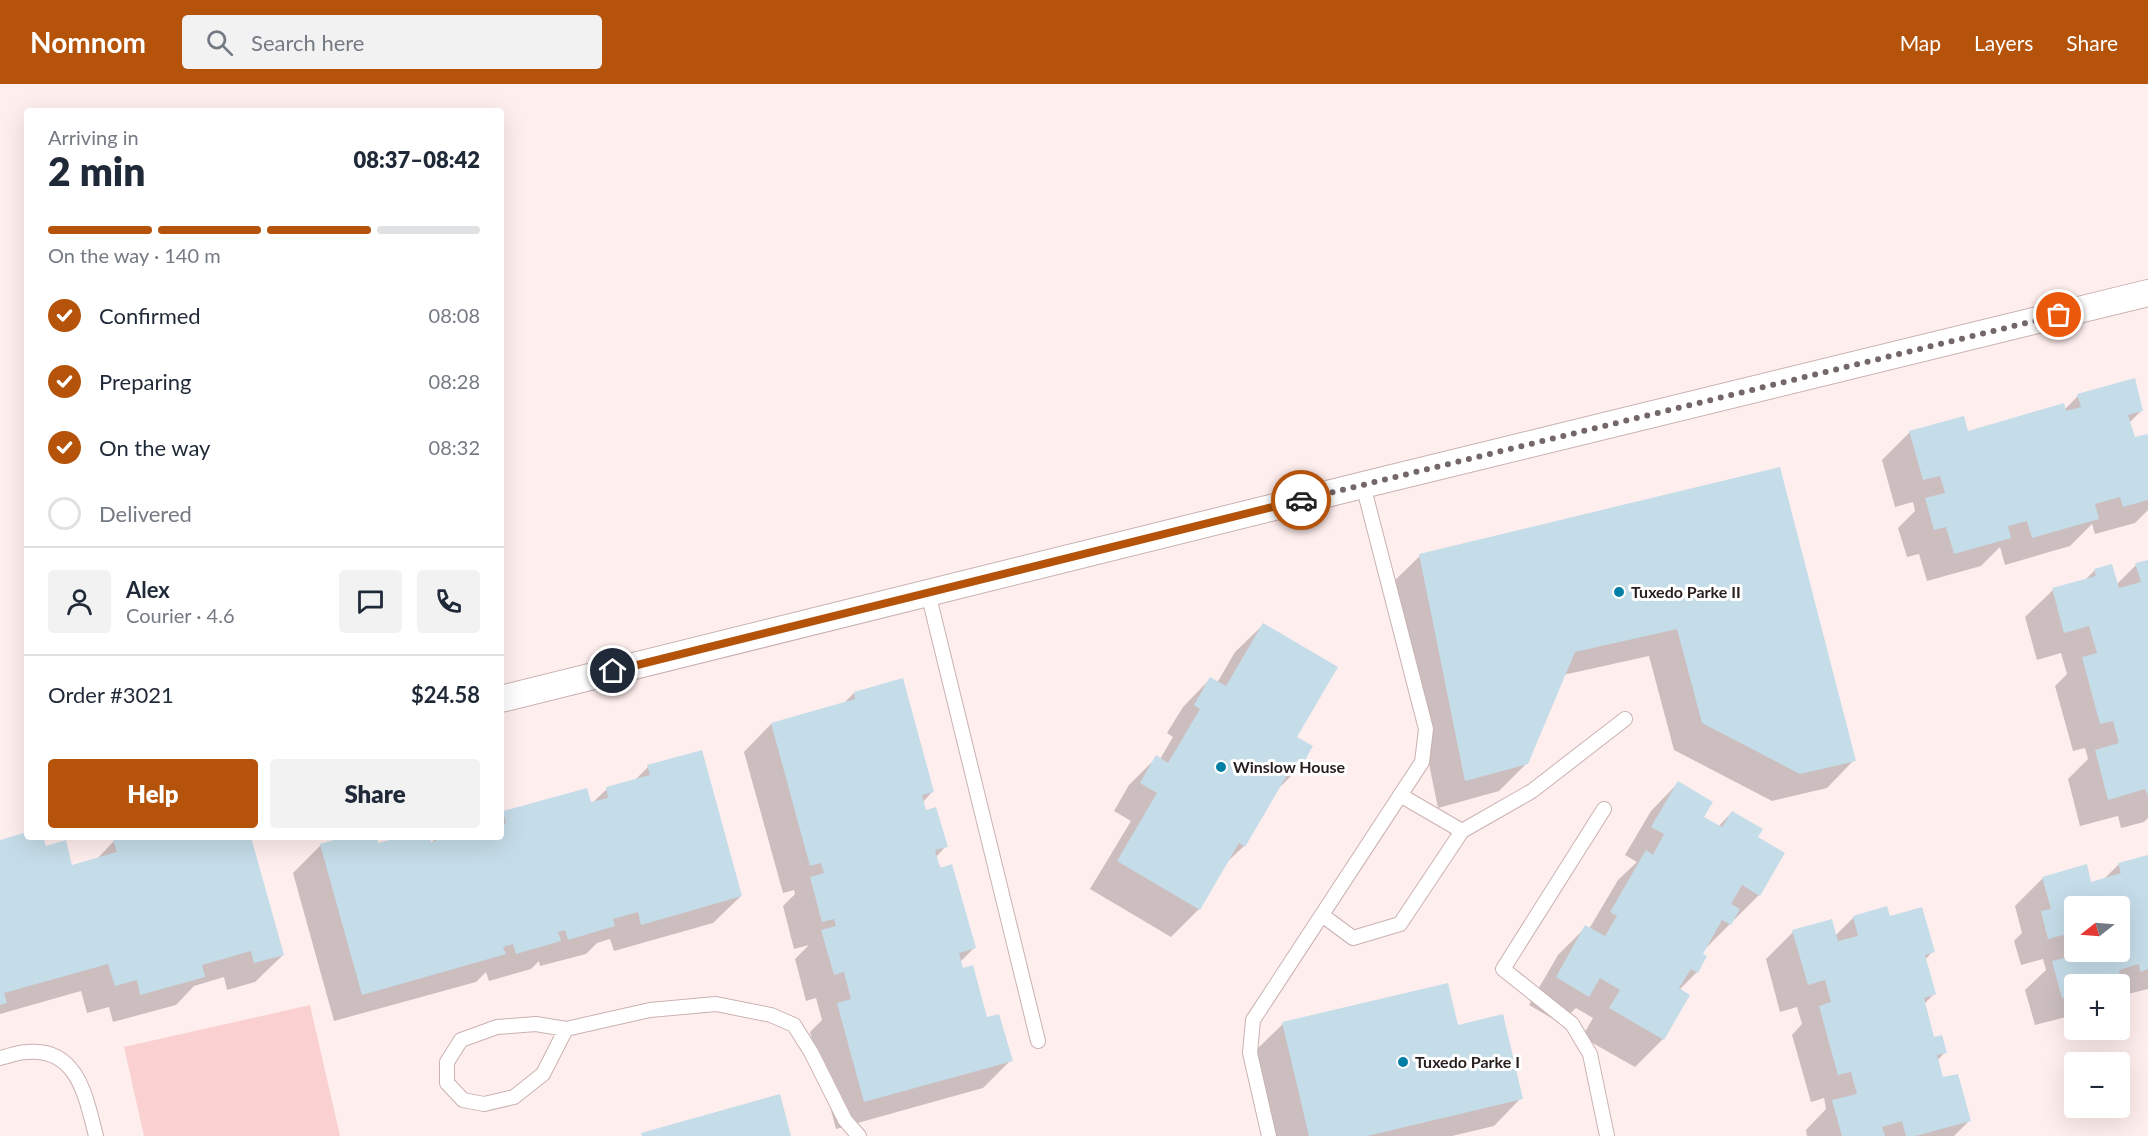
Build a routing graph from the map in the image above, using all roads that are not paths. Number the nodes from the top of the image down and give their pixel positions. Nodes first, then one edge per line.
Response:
1 (2148, 293) edge
2 (1364, 485) junction
3 (927, 593) junction
4 (504, 698) edge
5 (1624, 719) dead end
6 (1400, 795) junction
7 (1604, 809) dead end
8 (1462, 831) junction
9 (1322, 915) junction
10 (566, 1029) junction
11 (1038, 1041) dead end
12 (0, 1058) edge
13 (96, 1136) edge
14 (859, 1136) edge
15 (1269, 1136) edge
16 (1607, 1136) edge

1 - 2 street
2 - 3 street
2 - 6 lane
3 - 4 street
3 - 11 lane
5 - 8 lane
6 - 8 lane
6 - 9 lane
7 - 16 lane
8 - 9 lane
9 - 15 lane
10 - 10 lane
10 - 14 lane
12 - 13 lane

